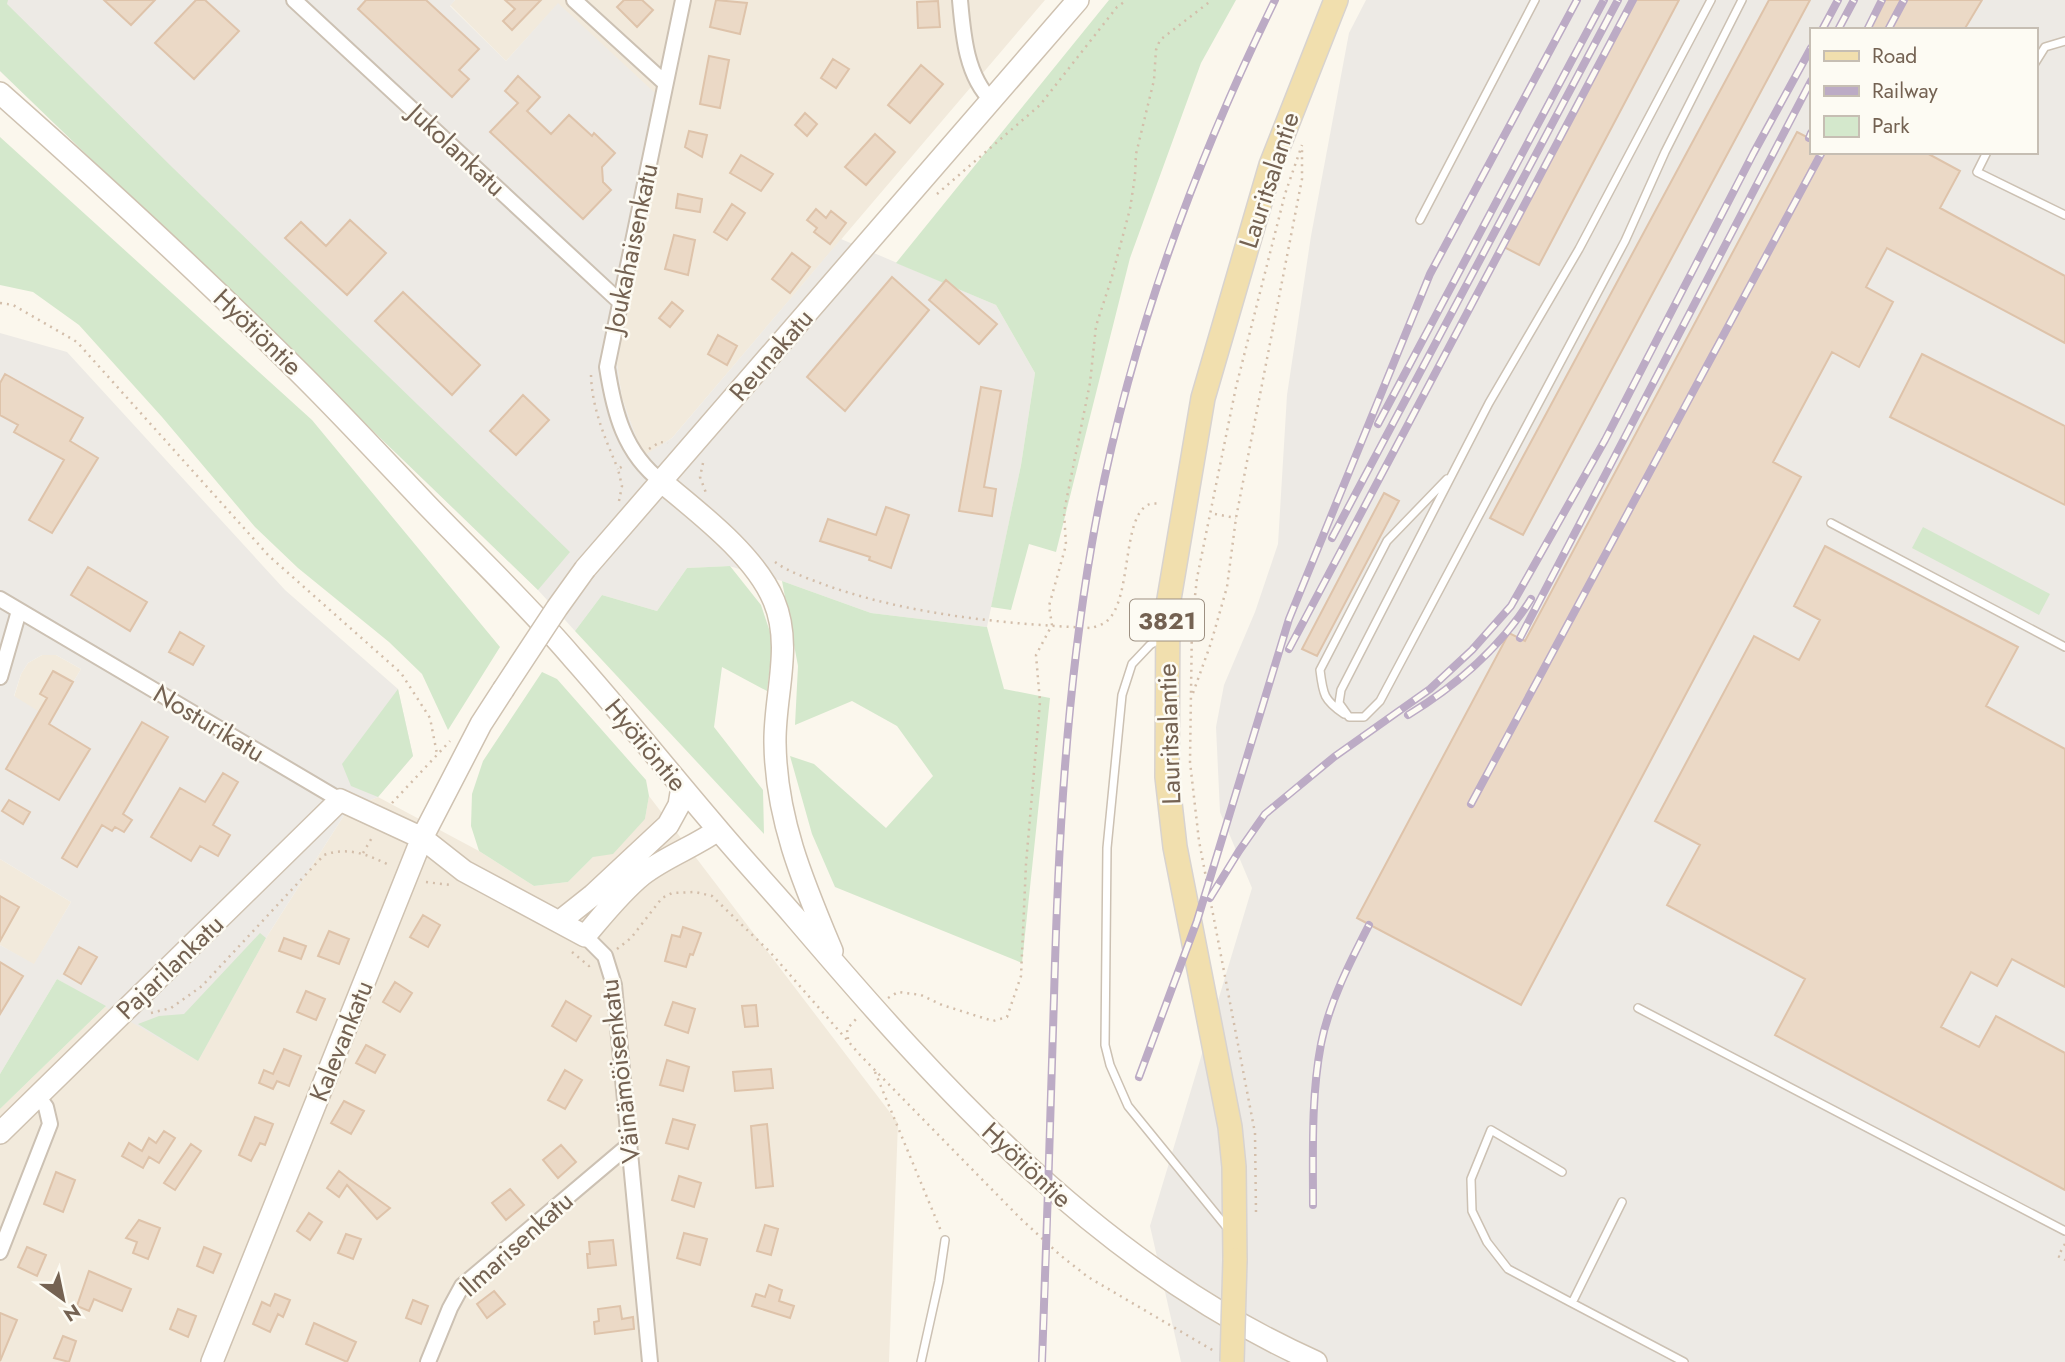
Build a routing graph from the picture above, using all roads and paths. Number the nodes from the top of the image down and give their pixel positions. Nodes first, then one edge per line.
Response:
1 (294, 0) edge
2 (574, 0) edge
3 (683, 0) edge
4 (960, 0) edge
5 (1078, 0) edge
6 (1127, 0) edge
7 (1212, 0) edge
8 (1336, 0) edge
9 (1535, 0) edge
10 (1712, 0) edge
11 (1742, 0) edge
12 (2065, 41) edge
13 (2037, 60) edge
14 (665, 83) junction
15 (0, 93) edge
16 (992, 101) junction
17 (1306, 134) dead end
18 (1302, 146) junction
19 (1986, 154) edge
20 (936, 195) dead end
21 (2065, 215) edge
22 (1420, 220) dead end
23 (619, 301) junction
24 (0, 303) edge
25 (691, 447) junction
26 (1454, 471) junction
27 (662, 482) junction
28 (710, 498) dead end
29 (1161, 503) dead end
30 (1215, 514) dead end
31 (1236, 518) junction
32 (1831, 523) dead end
33 (770, 557) dead end
34 (0, 599) edge
35 (19, 611) junction
36 (1052, 625) junction
37 (1166, 635) junction
38 (2065, 647) edge
39 (0, 677) edge
40 (1191, 698) junction
41 (1349, 717) junction
42 (481, 724) joint
43 (454, 737) dead end
44 (437, 754) junction
45 (682, 787) junction
46 (340, 800) junction
47 (391, 804) dead end
48 (718, 830) junction
49 (422, 838) junction
50 (559, 922) junction
51 (585, 936) junction
52 (840, 969) junction
53 (873, 1007) junction
54 (1638, 1008) dead end
55 (848, 1041) dead end
56 (874, 1069) dead end
57 (37, 1096) junction
58 (0, 1133) edge
59 (629, 1145) junction
60 (1562, 1172) dead end
61 (1622, 1202) dead end
62 (1256, 1218) dead end
63 (2065, 1231) edge
64 (945, 1240) joint
65 (2065, 1244) edge
66 (1236, 1249) junction
67 (0, 1252) edge
68 (2065, 1260) edge
69 (1572, 1303) junction
70 (212, 1362) edge
71 (428, 1362) edge
72 (650, 1362) edge
73 (921, 1362) edge
74 (1232, 1362) edge
75 (1315, 1362) edge
76 (1684, 1362) edge

1 - 23 street, Jukolankatu
2 - 14 street
3 - 14 street, Joukahaisenkatu
4 - 16 street
5 - 16 main road, Reunakatu
6 - 20 path
7 - 36 path
8 - 37 main road, Lauritsalantie / 3821
9 - 22 lane
10 - 26 lane
11 - 41 lane
12 - 13 lane
14 - 23 street, Joukahaisenkatu
15 - 45 main road, Hyötiöntie
16 - 25 main road, Reunakatu
17 - 18 path
18 - 31 path
18 - 40 path
19 - 21 lane
23 - 27 street, Joukahaisenkatu
24 - 44 path
25 - 27 main road, Reunakatu
25 - 28 path
26 - 41 lane
26 - 41 lane
27 - 42 main road, Reunakatu, bridge
27 - 52 main road
29 - 36 path
30 - 31 path
31 - 40 path
32 - 38 lane
33 - 36 path
34 - 35 street, Nosturikatu
35 - 39 street
35 - 46 street, Nosturikatu
36 - 53 path
37 - 66 main road, Lauritsalantie / 3821
37 - 66 lane
40 - 62 path
42 - 49 main road, Kalevankatu
43 - 44 path
44 - 47 path
45 - 48 main road, Hyötiöntie
45 - 50 main road
46 - 49 main road, Nosturikatu
46 - 57 main road, Pajarilankatu
48 - 51 main road
48 - 52 main road, Hyötiöntie
49 - 50 main road, Väinämöisenkatu
49 - 70 main road, Kalevankatu
50 - 51 main road, Väinämöisenkatu
51 - 59 street, Väinämöisenkatu
52 - 53 main road, Hyötiöntie
53 - 55 path
53 - 75 main road, Hyötiöntie
54 - 63 lane
56 - 64 path
57 - 58 main road, Pajarilankatu
57 - 67 street
59 - 71 street, Ilmarisenkatu
59 - 72 street, Väinämöisenkatu
60 - 69 lane
61 - 69 lane
64 - 73 lane
65 - 68 path
66 - 74 main road, Lauritsalantie / 3821, bridge
69 - 76 lane

